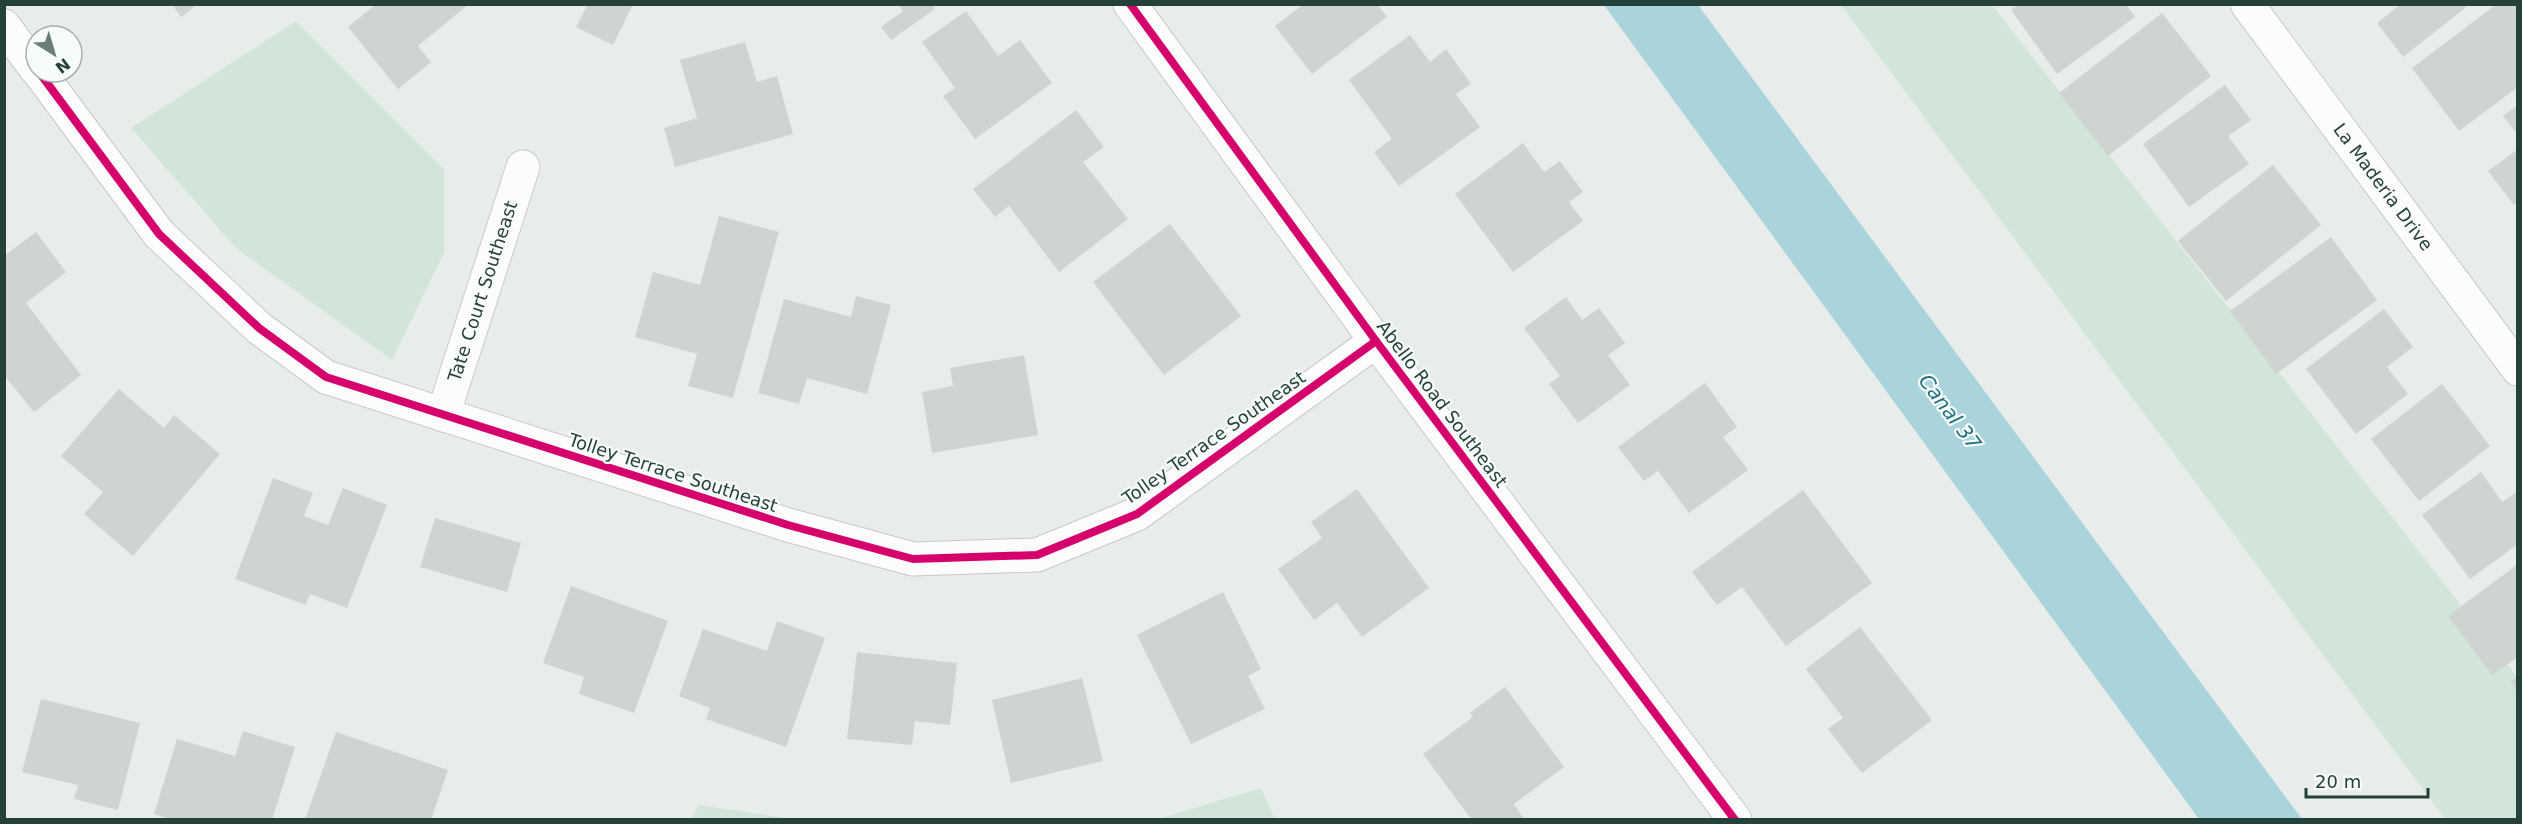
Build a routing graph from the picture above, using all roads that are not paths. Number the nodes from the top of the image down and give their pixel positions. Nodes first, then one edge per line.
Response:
1 (1130, 4) edge
2 (2247, 4) edge
3 (4, 26) edge
4 (24, 53) edge
5 (47, 84) edge
6 (523, 167) dead end
7 (1376, 340) junction
8 (2517, 369) edge
9 (443, 415) junction
10 (1724, 816) edge

1 - 7 street, Abello Road Southeast
2 - 8 street, La Maderia Drive
3 - 4 street, Tolley Terrace Southeast
5 - 9 street, Tolley Terrace Southeast
6 - 9 street, Tate Court Southeast
7 - 9 street, Tolley Terrace Southeast
7 - 10 street, Abello Road Southeast

